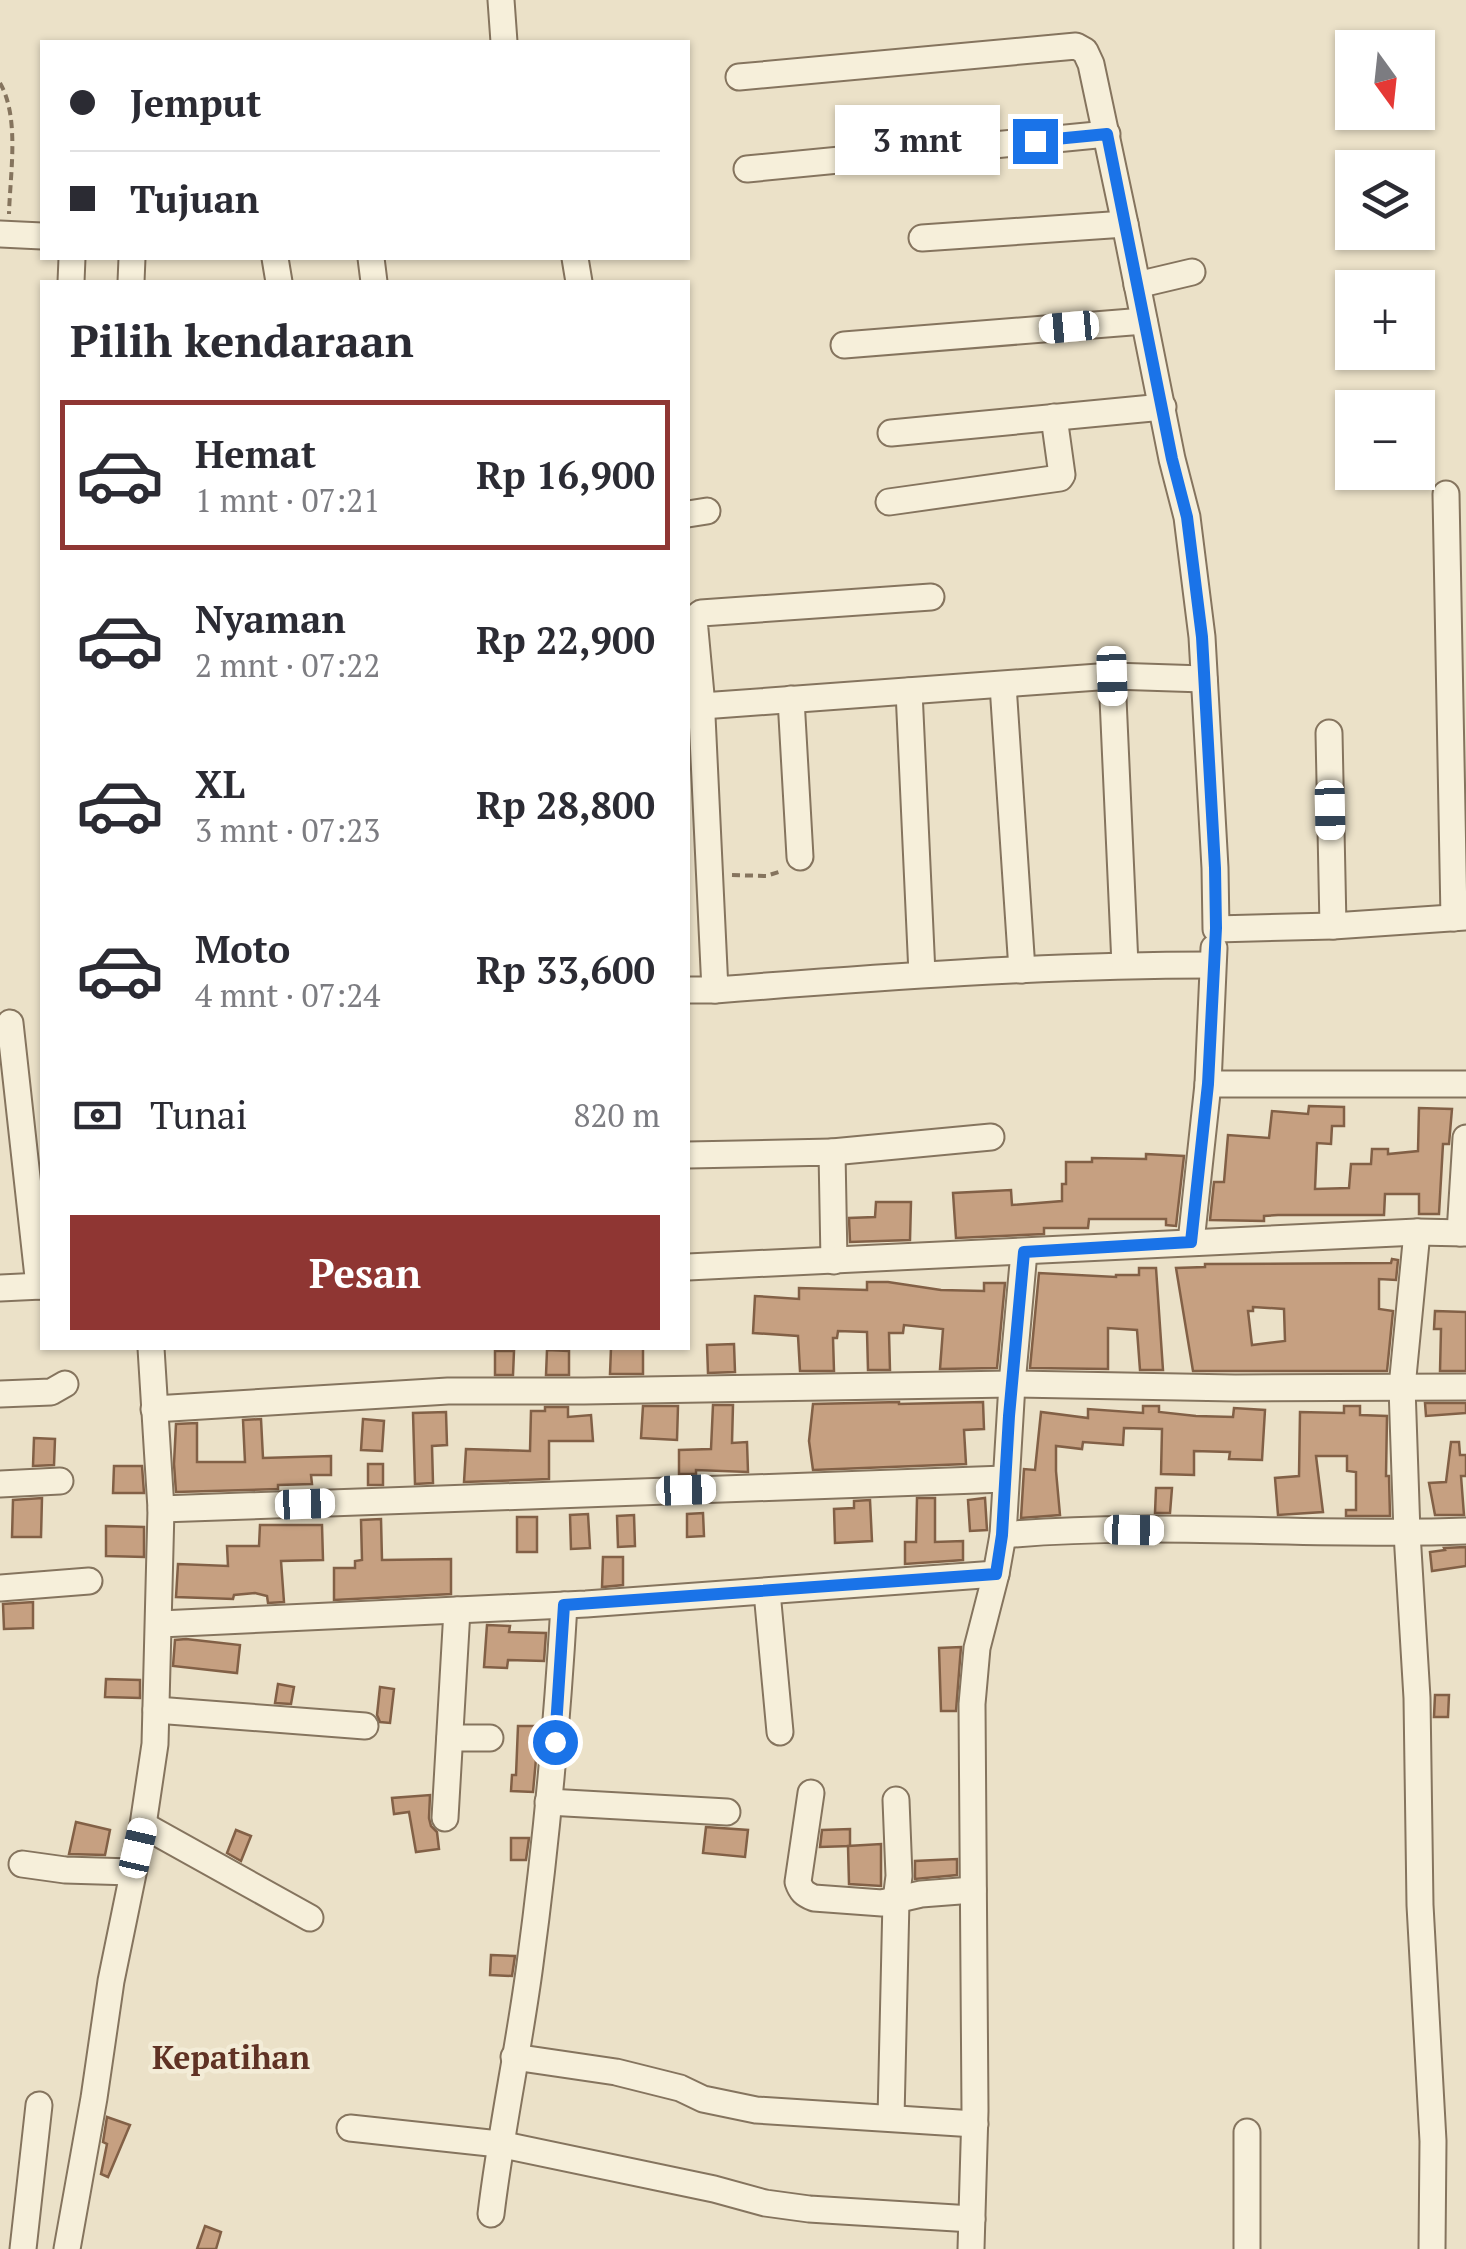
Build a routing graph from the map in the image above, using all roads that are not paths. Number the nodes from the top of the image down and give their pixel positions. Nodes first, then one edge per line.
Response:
1 (501, 0) edge
2 (504, 40) edge
3 (739, 77) dead end
4 (1107, 134) junction
5 (747, 170) dead end
6 (1125, 224) junction
7 (4, 234) edge
8 (40, 236) edge
9 (922, 238) dead end
10 (1192, 272) dead end
11 (1136, 285) junction
12 (1144, 321) junction
13 (844, 345) dead end
14 (1162, 407) junction
15 (1054, 418) junction
16 (891, 433) dead end
17 (1446, 494) dead end
18 (889, 502) dead end
19 (931, 597) dead end
20 (1112, 676) junction
21 (1204, 679) junction
22 (1002, 685) junction
23 (909, 691) junction
24 (697, 699) edge
25 (792, 699) junction
26 (1329, 732) dead end
27 (1458, 741) edge
28 (800, 856) road end
29 (699, 873) edge
30 (1460, 917) edge
31 (1332, 926) junction
32 (1216, 928) junction
33 (1212, 964) junction
34 (1124, 965) junction
35 (1022, 970) junction
36 (922, 974) junction
37 (690, 990) edge
38 (715, 990) junction
39 (10, 1023) dead end
40 (1208, 1084) junction
41 (1466, 1084) edge
42 (991, 1137) dead end
43 (1466, 1138) edge
44 (832, 1152) junction
45 (690, 1155) edge
46 (1417, 1232) junction
47 (1463, 1233) edge
48 (1191, 1242) junction
49 (1024, 1252) junction
50 (834, 1261) junction
51 (690, 1267) edge
52 (40, 1286) edge
53 (0, 1288) edge
54 (151, 1350) edge
55 (66, 1384) dead end
56 (1012, 1384) junction
57 (1402, 1387) junction
58 (1466, 1387) edge
59 (0, 1394) edge
60 (154, 1409) junction
61 (1005, 1479) junction
62 (60, 1481) dead end
63 (0, 1484) edge
64 (161, 1510) junction
65 (1466, 1531) edge
66 (1407, 1534) junction
67 (1002, 1535) junction
68 (996, 1574) junction
69 (89, 1581) dead end
70 (0, 1588) edge
71 (766, 1592) junction
72 (564, 1605) junction
73 (458, 1610) junction
74 (160, 1624) junction
75 (156, 1710) junction
76 (365, 1726) dead end
77 (780, 1732) dead end
78 (450, 1738) junction
79 (490, 1738) dead end
80 (811, 1793) dead end
81 (896, 1800) dead end
82 (548, 1802) junction
83 (727, 1812) dead end
84 (446, 1818) dead end
85 (143, 1825) junction
86 (22, 1864) dead end
87 (132, 1872) junction
88 (972, 1890) junction
89 (896, 1900) junction
90 (310, 1918) dead end
91 (514, 2058) junction
92 (39, 2105) dead end
93 (891, 2118) junction
94 (975, 2124) junction
95 (350, 2128) dead end
96 (1247, 2132) dead end
97 (499, 2144) junction
98 (30, 2204) junction
99 (73, 2212) junction
100 (491, 2214) dead end
101 (972, 2220) junction
102 (23, 2249) edge
103 (67, 2249) edge
104 (971, 2249) edge
105 (1247, 2249) edge
106 (1432, 2249) edge

1 - 2 street
3 - 4 street
4 - 5 street
4 - 6 street
6 - 9 street
6 - 11 street
7 - 8 street
10 - 11 street
11 - 12 street
12 - 13 street
12 - 14 street
14 - 15 street
14 - 21 street
15 - 16 street
15 - 18 street
17 - 27 street
19 - 24 street
20 - 21 street
20 - 22 street
20 - 34 street
21 - 32 street
22 - 23 street
22 - 35 street
23 - 25 street
23 - 36 street
24 - 25 street
24 - 29 street
25 - 28 street
26 - 31 street
27 - 30 street
29 - 38 street
30 - 31 street
31 - 32 street
32 - 33 street
33 - 34 street
33 - 40 street
34 - 35 street
35 - 36 street
36 - 38 street
37 - 38 street
39 - 52 street
40 - 41 street
40 - 48 street
42 - 44 street
43 - 47 street
44 - 45 street
44 - 50 street
46 - 47 street
46 - 48 street
46 - 57 street
48 - 49 street
49 - 50 street
49 - 56 street
50 - 51 street
52 - 53 street
54 - 60 street
55 - 59 street
56 - 57 street
56 - 60 street
56 - 61 street
57 - 58 street
57 - 66 street
60 - 64 street
61 - 64 street
61 - 67 street
62 - 63 street
64 - 74 street
65 - 66 street
66 - 67 street
66 - 106 street
67 - 68 street
68 - 71 street
68 - 88 street
69 - 70 street
71 - 72 street
71 - 77 street
72 - 73 street
72 - 82 street
73 - 74 street
73 - 78 street
74 - 75 street
75 - 76 street
75 - 85 street
78 - 79 street
78 - 84 street
80 - 89 street
81 - 89 street
82 - 83 street
82 - 91 street
85 - 87 street
85 - 90 street
86 - 87 street
87 - 99 street
88 - 89 street
88 - 94 street
89 - 93 street
91 - 93 street
91 - 97 street
92 - 98 street
93 - 94 street
94 - 101 street
95 - 97 street
96 - 105 street
97 - 100 street
97 - 101 street
98 - 99 street
98 - 102 street
99 - 103 street
101 - 104 street

